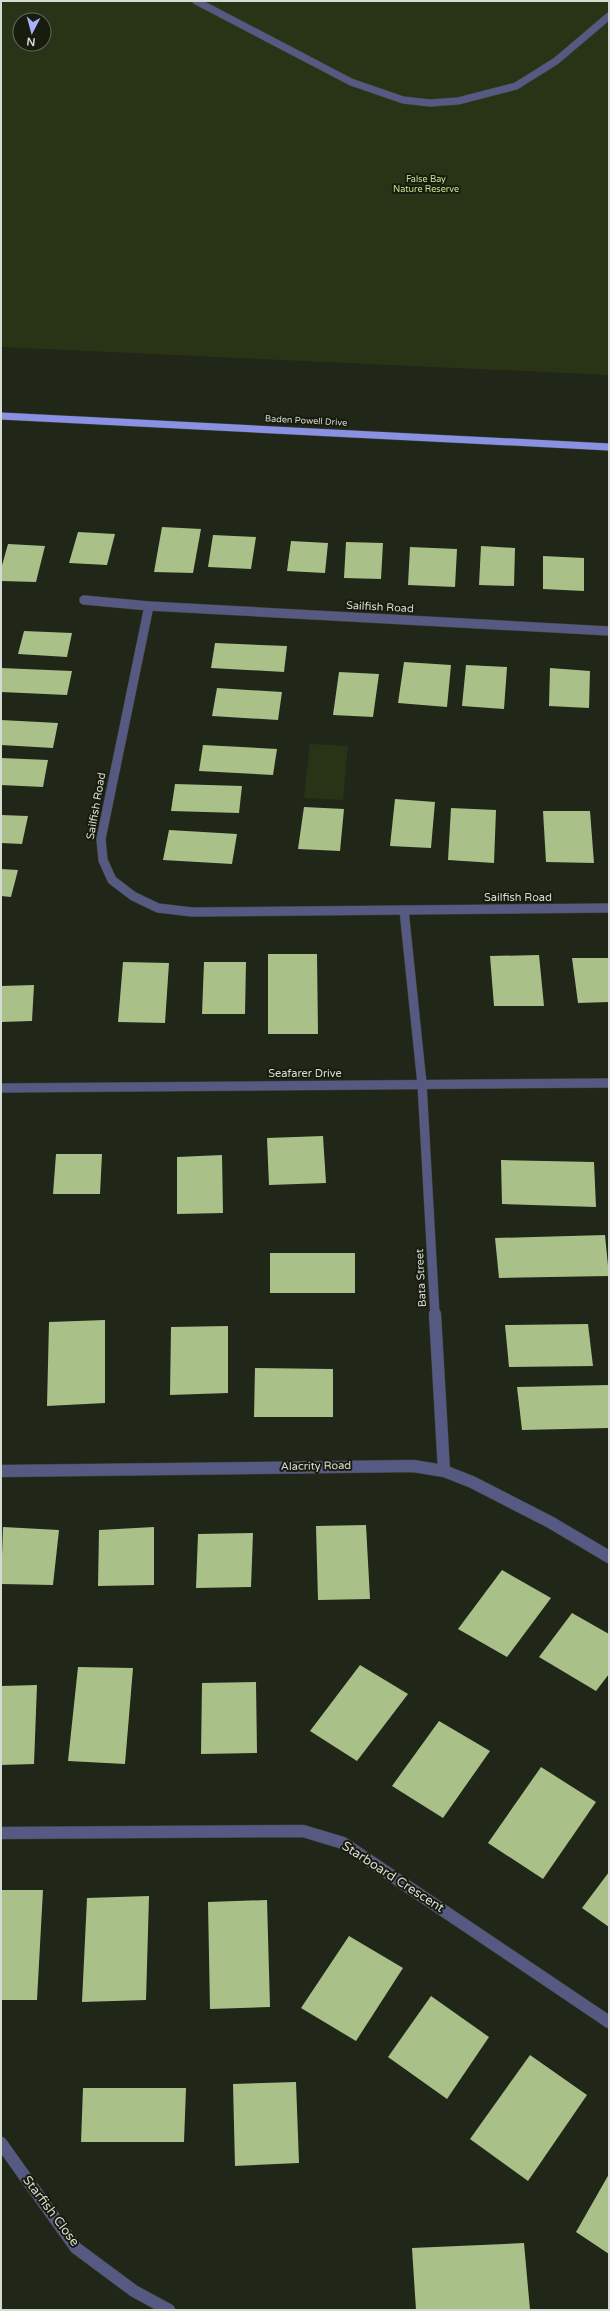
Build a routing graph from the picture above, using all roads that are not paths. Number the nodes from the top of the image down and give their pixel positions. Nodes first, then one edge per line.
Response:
1 (196, 1) edge
2 (609, 16) edge
3 (1, 416) edge
4 (609, 447) edge
5 (84, 600) dead end
6 (149, 606) junction
7 (609, 631) edge
8 (609, 908) edge
9 (404, 910) junction
10 (609, 1083) edge
11 (422, 1084) junction
12 (1, 1088) edge
13 (1, 1471) edge
14 (444, 1471) junction
15 (609, 1557) edge
16 (1, 1833) edge
17 (609, 2022) edge
18 (1, 2143) edge
19 (169, 2310) edge

1 - 2 street
3 - 4 main road, Baden Powell Drive
5 - 6 street, Sailfish Road
6 - 7 street, Sailfish Road
6 - 9 street, Sailfish Road
8 - 9 street, Sailfish Road
9 - 11 street
10 - 11 street, Seafarer Drive
11 - 12 street, Seafarer Drive
11 - 14 street, Bata Street
13 - 14 street, Alacrity Road
14 - 15 street, Alacrity Road
16 - 17 street, Starboard Crescent
18 - 19 street, Starfish Close

